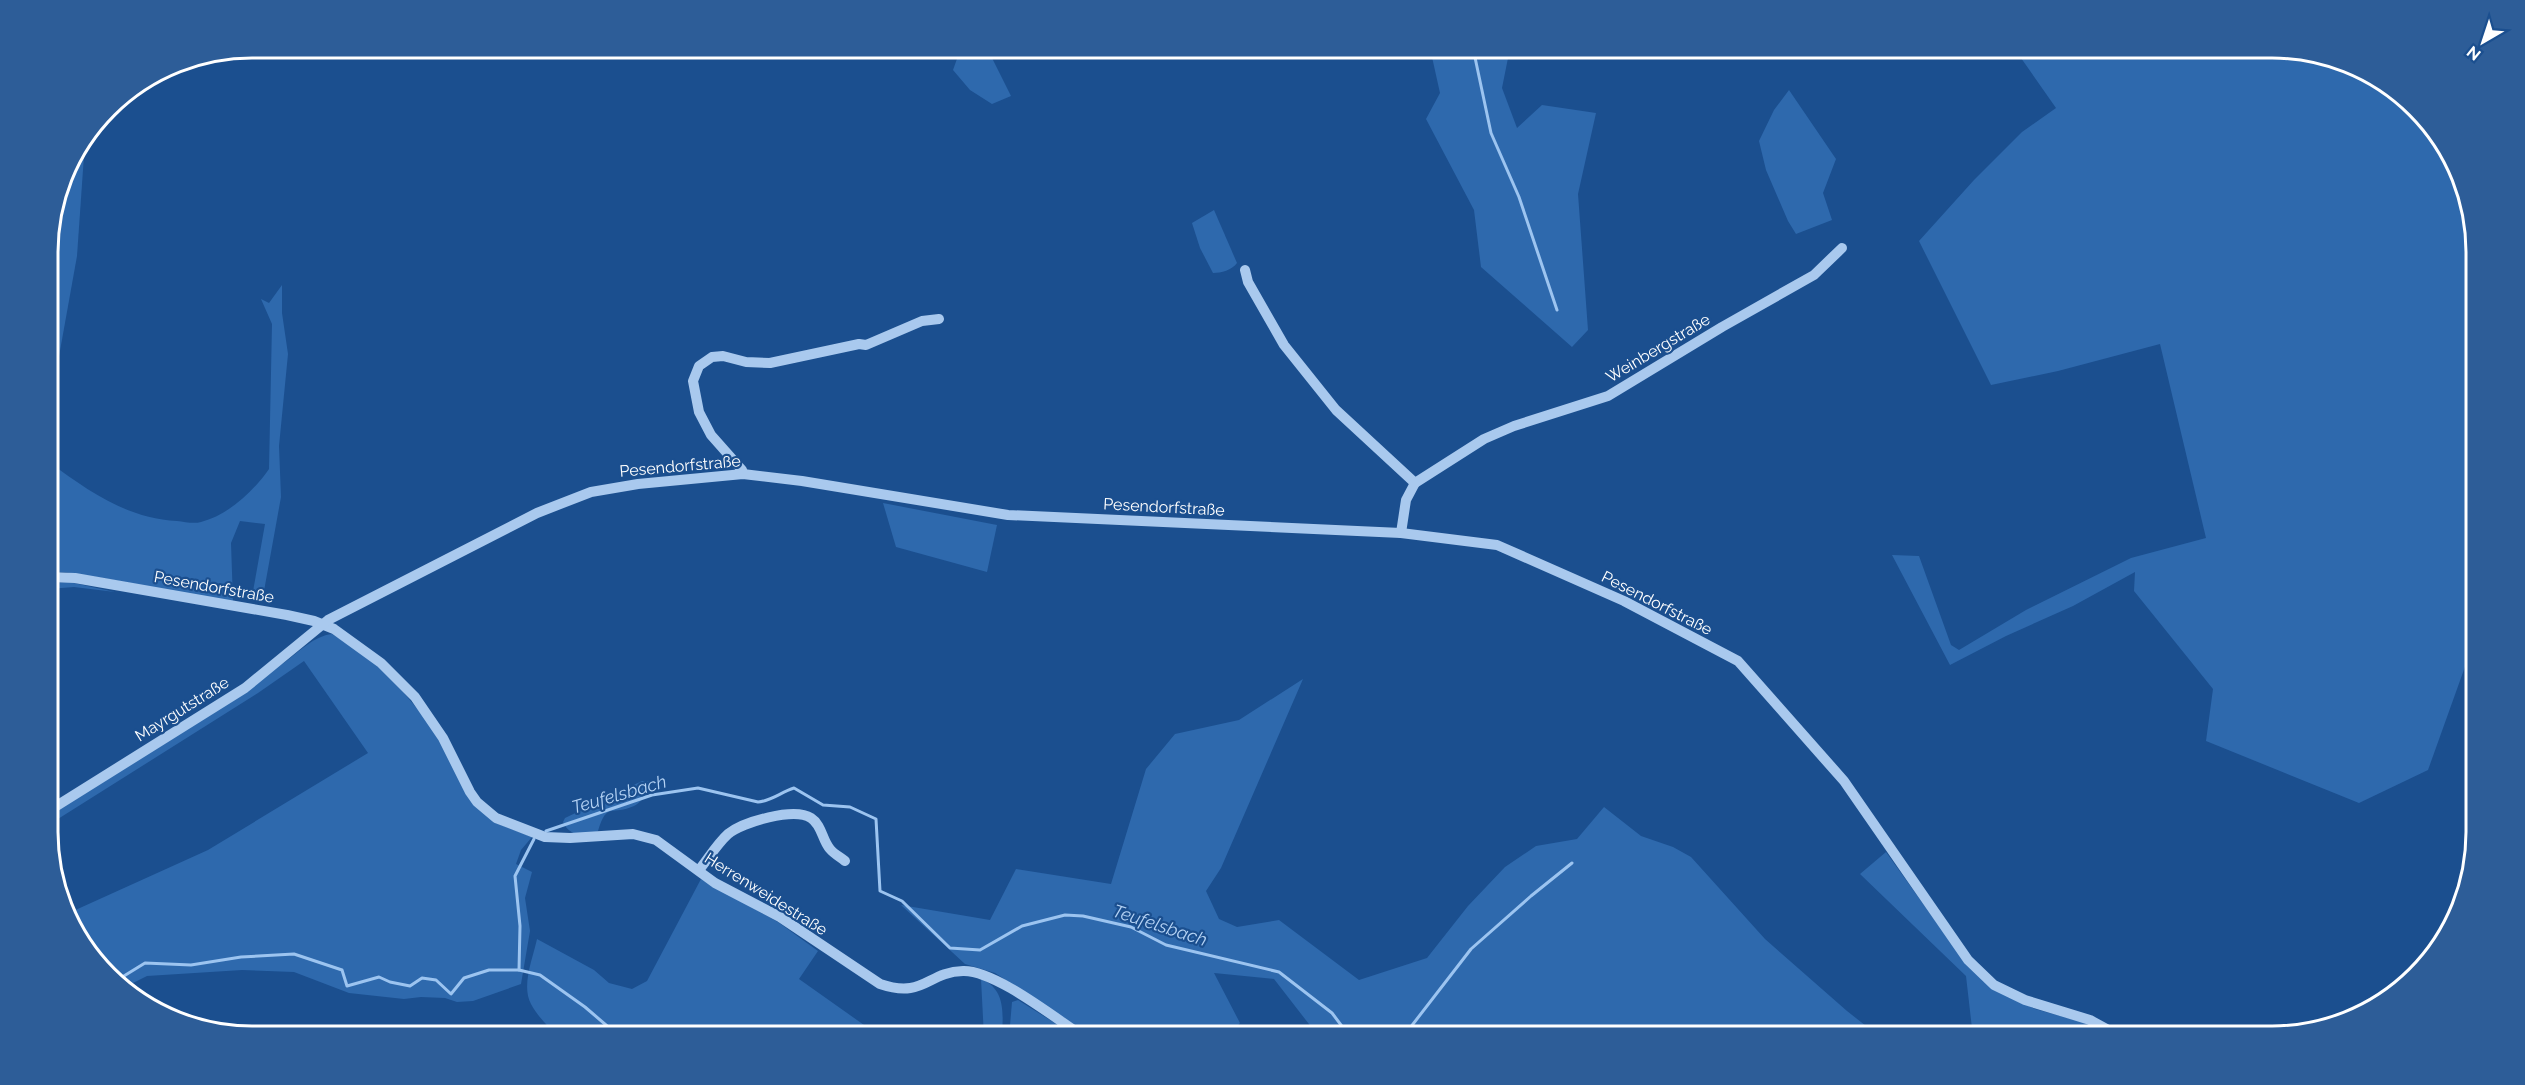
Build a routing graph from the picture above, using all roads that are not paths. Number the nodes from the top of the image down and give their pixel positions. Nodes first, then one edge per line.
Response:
1 (1842, 248) dead end
2 (1245, 270) dead end
3 (939, 319) dead end
4 (743, 474) junction
5 (1414, 483) junction
6 (1401, 533) junction
7 (58, 577) edge
8 (324, 624) junction
9 (58, 805) edge
10 (844, 861) dead end
11 (699, 870) junction
12 (1066, 1026) edge
13 (2101, 1026) edge

1 - 5 street, Weinbergstraße
2 - 5 street
3 - 4 street
4 - 6 street, Pesendorfstraße
4 - 8 street, Pesendorfstraße
5 - 6 street
6 - 13 street, Pesendorfstraße
7 - 8 street, Pesendorfstraße
8 - 9 street, Mayrgutstraße
8 - 11 street, Herrenweidestraße
10 - 11 street
11 - 12 street, Herrenweidestraße

